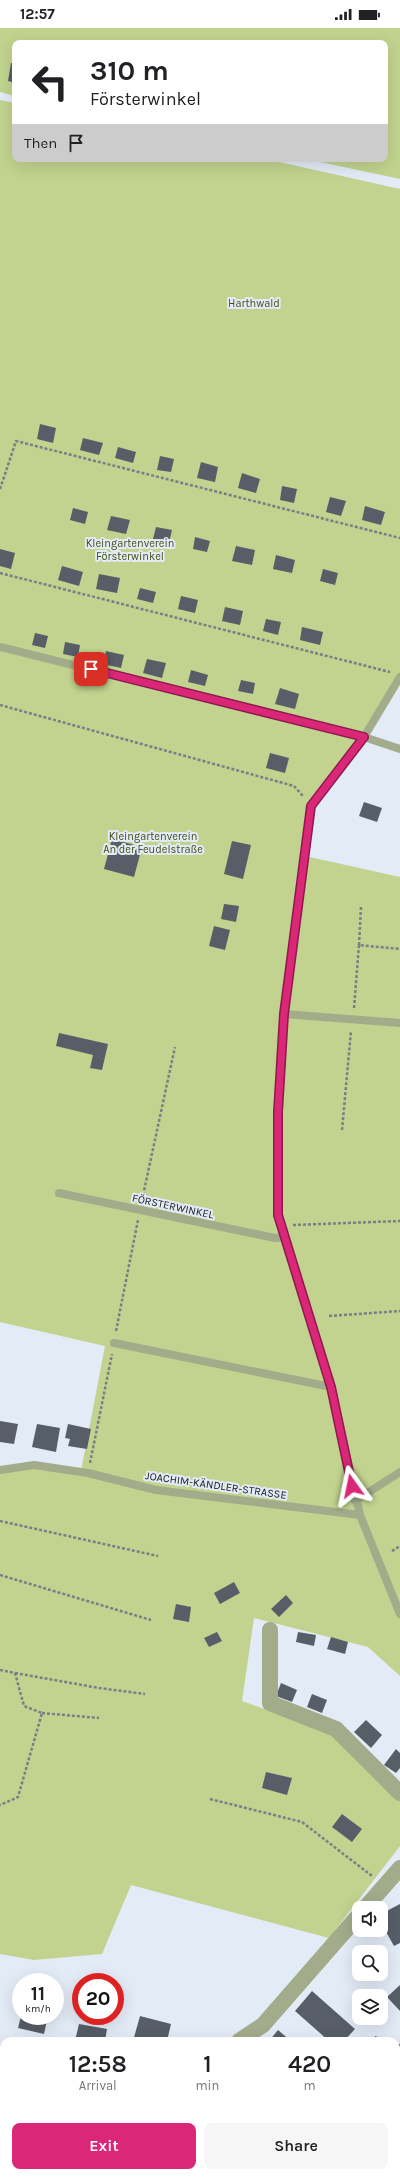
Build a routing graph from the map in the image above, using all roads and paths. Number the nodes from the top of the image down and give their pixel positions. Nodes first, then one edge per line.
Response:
1 (0, 489) edge
2 (400, 538) edge
3 (0, 573) edge
4 (0, 647) edge
5 (396, 675) edge
6 (0, 705) edge
7 (364, 737) junction
8 (400, 749) edge
9 (311, 806) junction
10 (361, 907) dead end
11 (359, 946) junction
12 (400, 949) edge
13 (284, 1014) junction
14 (352, 1020) junction
15 (400, 1023) edge
16 (175, 1047) dead end
17 (342, 1130) dead end
18 (59, 1193) dead end
19 (139, 1210) junction
20 (400, 1221) edge
21 (280, 1225) junction
22 (284, 1237) junction
23 (400, 1311) edge
24 (329, 1316) dead end
25 (114, 1343) junction
26 (331, 1387) junction
27 (0, 1470) edge
28 (400, 1472) edge
29 (88, 1473) junction
30 (355, 1501) junction
31 (360, 1516) junction
32 (0, 1521) edge
33 (400, 1546) edge
34 (392, 1551) dead end
35 (158, 1556) dead end
36 (0, 1575) edge
37 (400, 1614) edge
38 (151, 1620) dead end
39 (270, 1630) dead end
40 (0, 1670) edge
41 (15, 1673) junction
42 (145, 1694) dead end
43 (42, 1713) junction
44 (99, 1718) dead end
45 (400, 1793) edge
46 (210, 1800) dead end
47 (0, 1805) edge
48 (400, 1868) edge
49 (385, 1886) junction
50 (371, 1901) edge
51 (352, 1923) edge
52 (245, 2037) edge

1 - 2 path
3 - 5 path
4 - 7 lane
5 - 7 lane
6 - 9 path
7 - 8 lane
7 - 9 lane
9 - 13 lane
10 - 11 path
11 - 12 path
11 - 14 path
13 - 14 lane
13 - 21 lane
14 - 15 lane
14 - 17 path
16 - 19 path
18 - 19 lane, FÖRSTERWINKEL
19 - 22 lane, FÖRSTERWINKEL
19 - 25 path
20 - 21 path
21 - 22 lane
22 - 26 lane
23 - 24 path
25 - 26 lane
25 - 29 path
26 - 30 lane
27 - 29 lane, JOACHIM-KÄNDLER-STRASSE
28 - 30 lane
29 - 31 lane, JOACHIM-KÄNDLER-STRASSE
30 - 31 lane
31 - 37 lane
32 - 35 path
33 - 34 path
36 - 38 path
39 - 45 street
40 - 41 path
41 - 42 path
41 - 43 path
43 - 44 path
43 - 47 path
46 - 49 path
48 - 49 street
49 - 50 street
51 - 52 street

